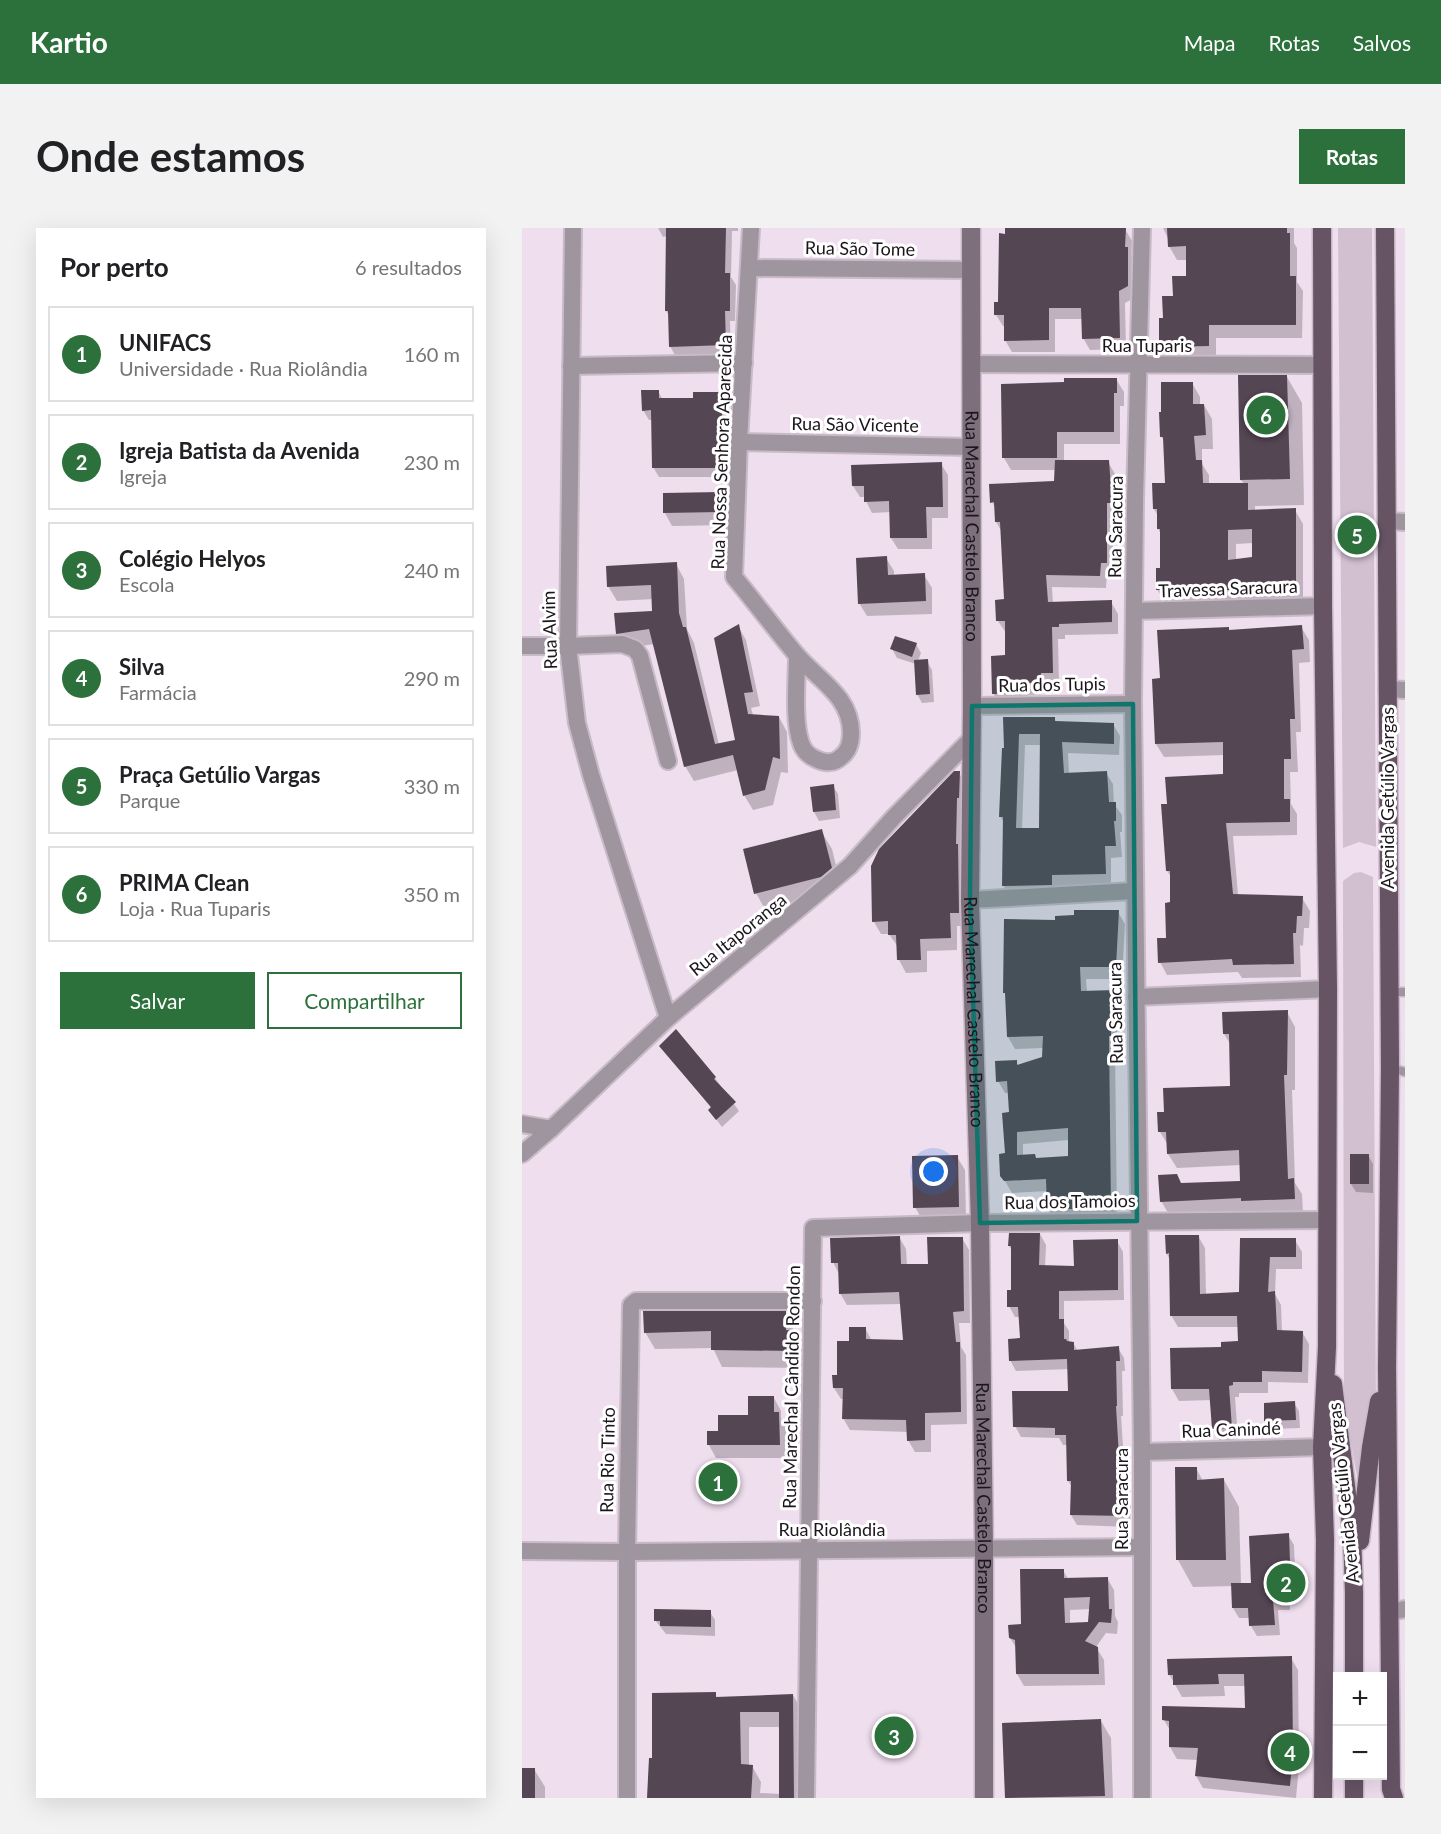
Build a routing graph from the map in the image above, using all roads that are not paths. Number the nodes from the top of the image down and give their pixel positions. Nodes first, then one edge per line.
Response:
1 (573, 228) edge
2 (751, 228) edge
3 (971, 228) edge
4 (1142, 228) edge
5 (1322, 228) edge
6 (1385, 228) edge
7 (749, 268) junction
8 (971, 270) junction
9 (744, 363) junction
10 (972, 364) junction
11 (1138, 365) junction
12 (1323, 365) junction
13 (571, 366) junction
14 (739, 442) junction
15 (971, 447) junction
16 (1396, 522) edge
17 (1323, 606) junction
18 (1134, 611) junction
19 (522, 646) edge
20 (568, 646) junction
21 (797, 656) junction
22 (1387, 689) junction
23 (1405, 690) edge
24 (1133, 704) junction
25 (972, 706) junction
26 (971, 739) junction
27 (668, 761) dead end
28 (1134, 891) junction
29 (970, 900) junction
30 (1328, 989) junction
31 (1397, 992) edge
32 (1136, 997) junction
33 (668, 1018) junction
34 (1397, 1070) edge
35 (522, 1124) edge
36 (551, 1129) junction
37 (522, 1154) edge
38 (1328, 1220) junction
39 (1137, 1221) junction
40 (980, 1223) junction
41 (813, 1228) joint
42 (813, 1301) junction
43 (1327, 1347) junction
44 (1387, 1368) junction
45 (1322, 1447) junction
46 (1142, 1452) junction
47 (1142, 1547) junction
48 (810, 1549) junction
49 (984, 1549) junction
50 (522, 1551) edge
51 (627, 1552) junction
52 (1354, 1593) junction
53 (1397, 1611) edge
54 (1354, 1672) edge
55 (1354, 1780) edge
56 (1329, 1795) edge
57 (1389, 1795) edge
58 (627, 1798) edge
59 (806, 1798) edge
60 (984, 1798) edge
61 (1142, 1798) edge
62 (1354, 1798) edge

1 - 13 street, Rua Alvim
2 - 7 street, Rua Nossa Senhora Aparecida
3 - 8 street, Rua Marechal Castelo Branco
4 - 11 street, Rua Saracura
5 - 12 main road, Avenida Getúlio Vargas
6 - 16 main road, Avenida Getúlio Vargas
7 - 8 street, Rua São Tome
7 - 9 street, Rua Nossa Senhora Aparecida
8 - 10 street, Rua Marechal Castelo Branco
9 - 13 street
9 - 14 street, Rua Nossa Senhora Aparecida
10 - 11 street, Rua Tuparis
10 - 15 street, Rua Marechal Castelo Branco
11 - 12 street, Rua Tuparis
11 - 18 street, Rua Saracura
12 - 17 main road, Avenida Getúlio Vargas
13 - 20 street, Rua Alvim
14 - 15 street, Rua São Vicente
14 - 21 street, Rua Nossa Senhora Aparecida
15 - 25 street, Rua Marechal Castelo Branco
16 - 22 main road, Avenida Getúlio Vargas
17 - 18 street, Travessa Saracura
17 - 30 main road, Avenida Getúlio Vargas
18 - 24 street, Rua Saracura
19 - 20 street
20 - 27 street
20 - 33 street, Rua Alvim
21 - 21 street, Rua Nossa Senhora Aparecida
22 - 23 street
22 - 31 main road, Avenida Getúlio Vargas
24 - 25 street, Rua dos Tupis
24 - 28 street, Rua Saracura
25 - 26 street, Rua Marechal Castelo Branco
26 - 29 street, Rua Marechal Castelo Branco
26 - 33 street, Rua Itaporanga
28 - 29 street
28 - 32 street, Rua Saracura
29 - 40 street, Rua Marechal Castelo Branco
30 - 32 street
30 - 38 main road, Avenida Getúlio Vargas
31 - 34 main road, Avenida Getúlio Vargas
32 - 39 street, Rua Saracura
33 - 36 street, Rua Itaporanga
34 - 44 main road, Avenida Getúlio Vargas
35 - 36 street
36 - 37 street, Rua Itaporanga
38 - 39 street, Rua dos Tamoios
38 - 43 main road, Avenida Getúlio Vargas
39 - 40 street, Rua dos Tamoios
39 - 46 street, Rua Saracura
40 - 41 street, Rua dos Tamoios
40 - 49 street, Rua Marechal Castelo Branco
41 - 42 street, Rua Marechal Cândido Rondon
42 - 48 street, Rua Marechal Cândido Rondon
42 - 51 street, Rua Rio Tinto
43 - 45 main road, Avenida Getúlio Vargas
43 - 52 main road, Avenida Getúlio Vargas
44 - 52 main road, Avenida Getúlio Vargas
44 - 53 main road, Avenida Getúlio Vargas
45 - 46 street, Rua Canindé
45 - 56 main road, Avenida Getúlio Vargas
46 - 47 street, Rua Saracura
47 - 49 street, Rua Riolândia
47 - 61 street, Rua Saracura
48 - 49 street, Rua Riolândia
48 - 51 street, Rua Riolândia
48 - 59 street, Rua Marechal Cândido Rondon
49 - 60 street, Rua Marechal Castelo Branco
50 - 51 street, Rua Riolândia
51 - 58 street, Rua Rio Tinto
52 - 54 main road
53 - 57 main road, Avenida Getúlio Vargas
55 - 62 main road

